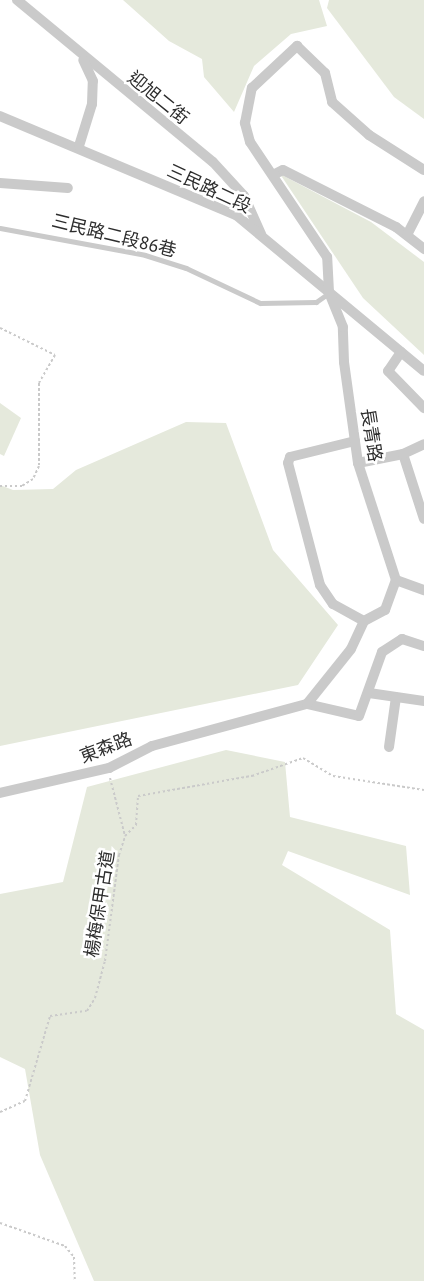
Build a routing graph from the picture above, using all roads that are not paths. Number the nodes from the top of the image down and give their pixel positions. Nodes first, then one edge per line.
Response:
1 (17, 0) edge
2 (82, 57) junction
3 (0, 116) edge
4 (79, 146) junction
5 (424, 170) edge
6 (273, 175) junction
7 (0, 183) edge
8 (68, 188) dead end
9 (424, 201) edge
10 (0, 228) edge
11 (262, 235) junction
12 (407, 235) junction
13 (424, 249) edge
14 (329, 292) junction
15 (401, 352) junction
16 (424, 371) edge
17 (424, 408) edge
18 (355, 441) junction
19 (424, 444) edge
20 (403, 454) junction
21 (358, 463) junction
22 (424, 519) edge
23 (396, 580) junction
24 (424, 590) edge
25 (364, 621) junction
26 (424, 646) edge
27 (369, 693) junction
28 (396, 697) junction
29 (424, 701) edge
30 (307, 704) junction
31 (389, 747) dead end
32 (0, 793) edge

1 - 2 street, 迎旭二街
2 - 4 street
2 - 11 street, 迎旭二街
3 - 4 street, 三民路二段
4 - 11 street, 三民路二段
5 - 6 street
6 - 12 street
6 - 14 street
7 - 8 street
9 - 12 street
10 - 14 lane, 三民路二段86巷
11 - 14 street, 三民路二段
12 - 13 street
14 - 15 street, 三民路二段
14 - 18 street, 長青路
15 - 16 street, 三民路二段
15 - 17 street
18 - 21 street, 長青路
18 - 25 street
19 - 20 street
20 - 21 street
20 - 22 street
21 - 23 street, 長青路
23 - 24 street
23 - 25 street
25 - 30 street
26 - 27 street
27 - 28 street
27 - 30 street
28 - 29 street
28 - 31 street
30 - 32 street, 東森路

